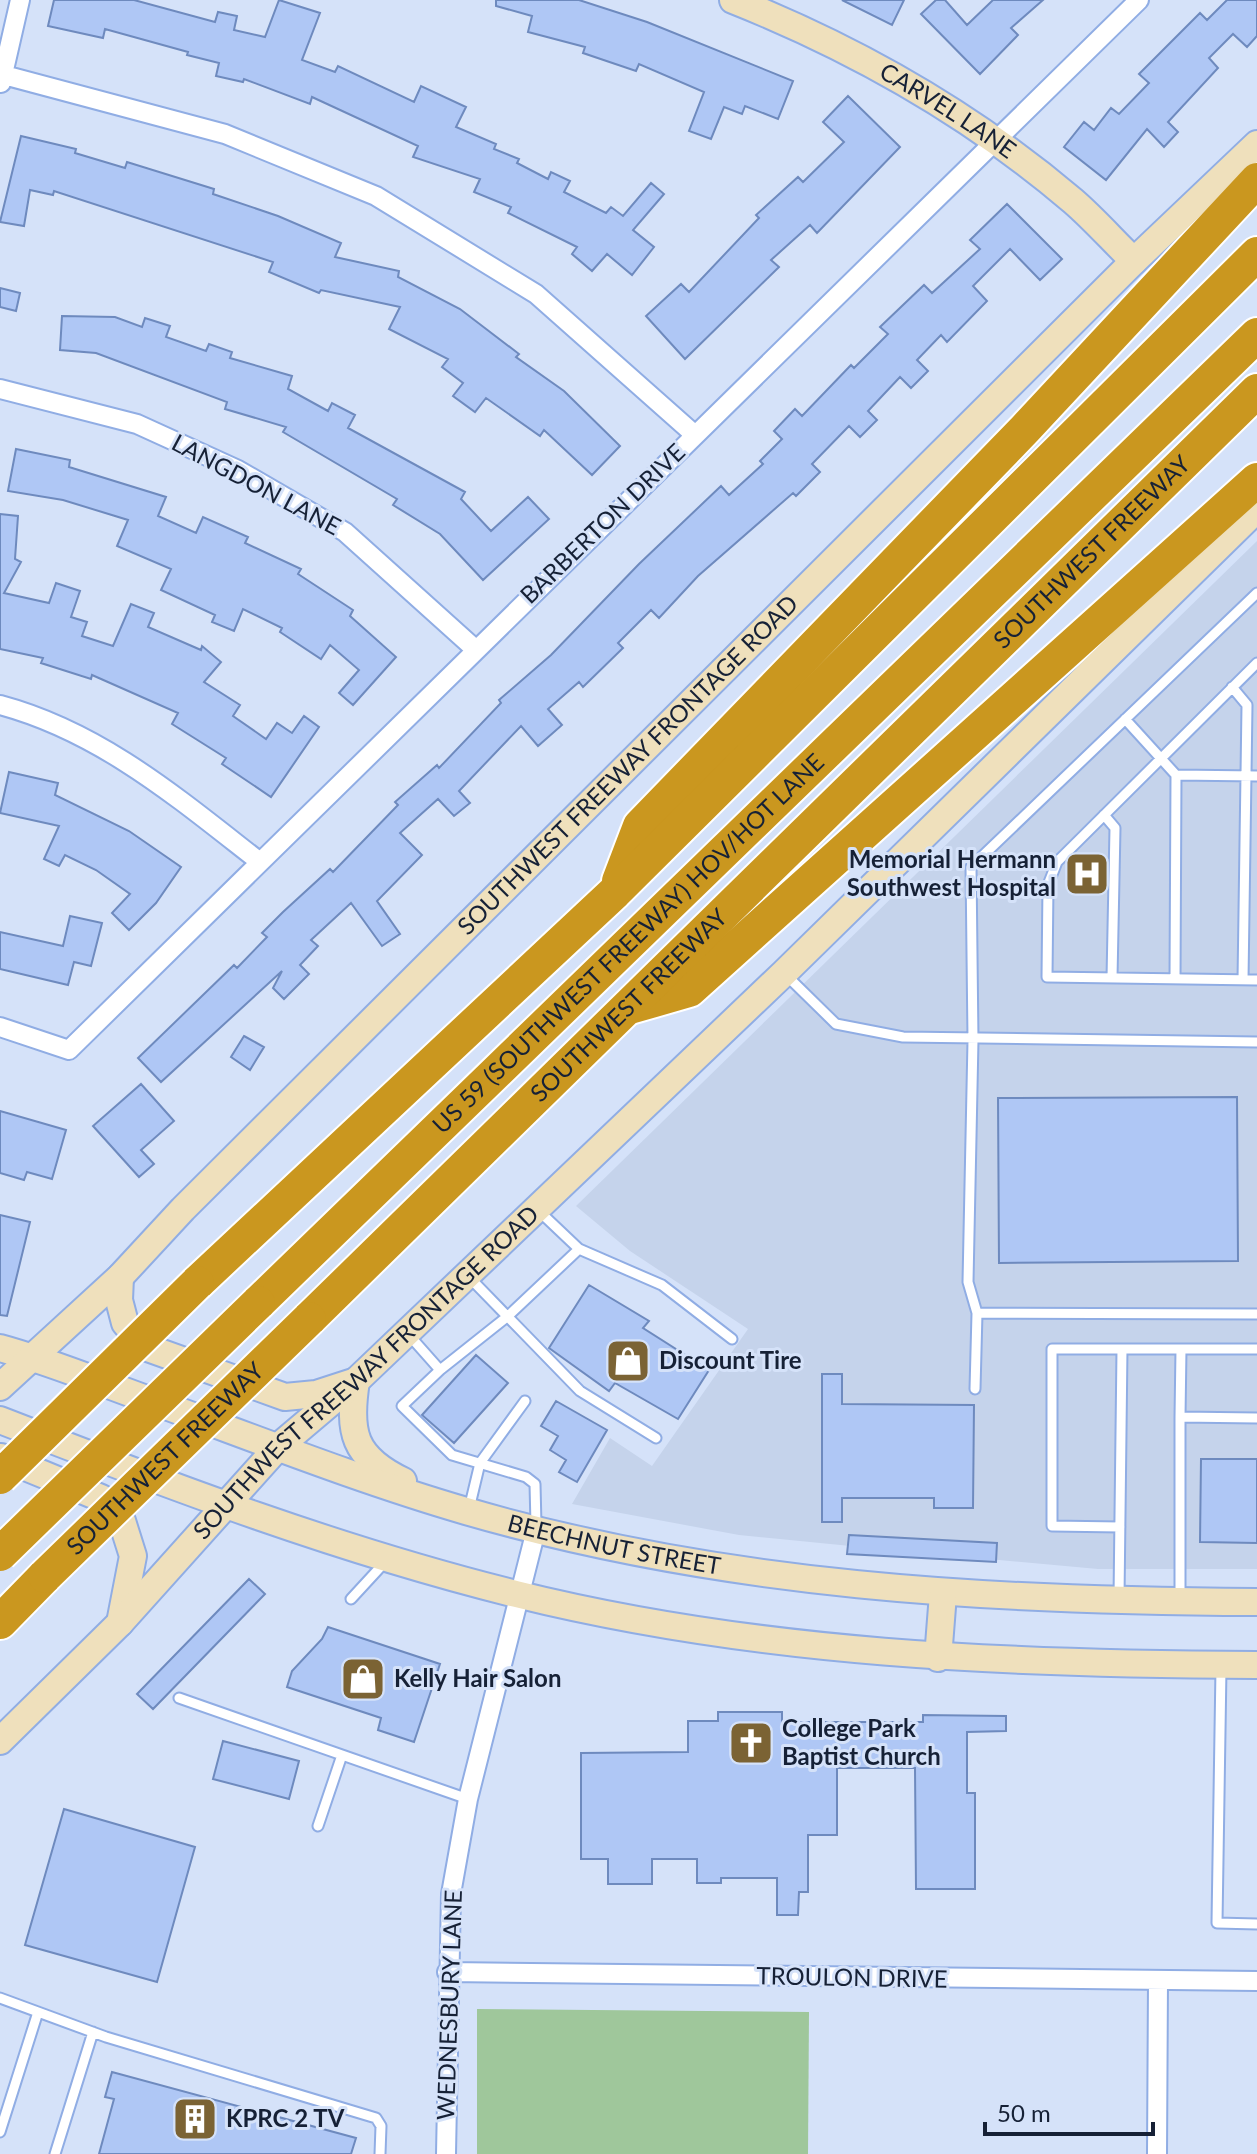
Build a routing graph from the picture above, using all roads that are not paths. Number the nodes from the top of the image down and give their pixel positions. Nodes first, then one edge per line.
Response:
1 (20, 0) edge
2 (733, 0) edge
3 (1139, 0) edge
4 (765, 6) edge
5 (1, 78) edge
6 (993, 140) junction
7 (1257, 144) edge
8 (1257, 180) edge
9 (1257, 254) edge
10 (1134, 261) junction
11 (1257, 335) edge
12 (0, 389) edge
13 (1257, 391) edge
14 (695, 435) junction
15 (1257, 480) edge
16 (1257, 509) edge
17 (1257, 593) edge
18 (475, 649) junction
19 (1257, 663) edge
20 (1232, 687) junction
21 (0, 705) edge
22 (1125, 719) junction
23 (1162, 758) junction
24 (1176, 775) junction
25 (1245, 776) junction
26 (1257, 776) edge
27 (1104, 815) junction
28 (260, 862) junction
29 (615, 892) junction
30 (784, 973) junction
31 (1112, 978) junction
32 (1175, 979) junction
33 (1243, 980) junction
34 (1257, 980) edge
35 (626, 1008) junction
36 (0, 1027) edge
37 (973, 1040) junction
38 (1257, 1042) edge
39 (536, 1208) junction
40 (579, 1249) junction
41 (467, 1275) junction
42 (120, 1277) junction
43 (977, 1313) junction
44 (1257, 1314) edge
45 (508, 1316) junction
46 (407, 1333) junction
47 (732, 1339) dead end
48 (0, 1348) edge
49 (1122, 1349) junction
50 (1181, 1349) junction
51 (1257, 1349) edge
52 (30, 1356) junction
53 (440, 1370) junction
54 (356, 1381) junction
55 (0, 1387) edge
56 (975, 1389) dead end
57 (525, 1401) dead end
58 (1180, 1417) junction
59 (1257, 1418) edge
60 (0, 1420) edge
61 (656, 1438) dead end
62 (278, 1447) junction
63 (0, 1457) edge
64 (480, 1463) junction
65 (0, 1477) edge
66 (224, 1507) junction
67 (468, 1512) junction
68 (1120, 1527) junction
69 (536, 1530) junction
70 (0, 1554) edge
71 (388, 1559) junction
72 (943, 1594) junction
73 (519, 1595) junction
74 (351, 1599) dead end
75 (1180, 1601) junction
76 (1119, 1602) junction
77 (1257, 1602) edge
78 (0, 1622) edge
79 (120, 1623) junction
80 (938, 1658) junction
81 (1221, 1665) junction
82 (1257, 1665) edge
83 (179, 1698) dead end
84 (0, 1741) edge
85 (342, 1755) junction
86 (468, 1799) junction
87 (318, 1826) dead end
88 (1257, 1924) edge
89 (447, 1972) junction
90 (1158, 1981) junction
91 (1257, 1981) edge
92 (0, 1998) edge
93 (38, 2012) junction
94 (93, 2032) junction
95 (0, 2132) edge
96 (55, 2154) edge
97 (380, 2154) edge
98 (446, 2154) edge
99 (1157, 2154) edge

1 - 5 street
2 - 4 main road, CARVEL LANE
3 - 6 street, BARBERTON DRIVE
4 - 6 main road, CARVEL LANE
5 - 14 street
6 - 10 main road, CARVEL LANE
6 - 14 street, BARBERTON DRIVE
7 - 10 main road, SOUTHWEST FREEWAY FRONTAGE ROAD
8 - 29 highway
9 - 29 highway
10 - 42 main road, SOUTHWEST FREEWAY FRONTAGE ROAD
11 - 70 highway, US 59 (SOUTHWEST FREEWAY) HOV/HOT LANE, bridge
12 - 18 street, LANGDON LANE
13 - 35 highway, SOUTHWEST FREEWAY
14 - 18 street, BARBERTON DRIVE
15 - 35 highway
16 - 30 main road, SOUTHWEST FREEWAY FRONTAGE ROAD
17 - 22 lane
18 - 28 street, BARBERTON DRIVE
19 - 20 lane
20 - 23 lane
20 - 25 lane
21 - 28 street
22 - 23 lane
22 - 37 lane
23 - 24 lane
23 - 27 lane
24 - 25 lane
24 - 32 lane
25 - 26 lane
25 - 33 lane
27 - 31 lane
27 - 31 lane
28 - 36 street, BARBERTON DRIVE
29 - 65 highway, bridge
30 - 37 lane
30 - 39 main road, SOUTHWEST FREEWAY FRONTAGE ROAD
31 - 32 lane
32 - 33 lane
33 - 34 lane
35 - 78 highway, SOUTHWEST FREEWAY, bridge
37 - 38 lane
37 - 43 lane
39 - 40 lane
39 - 41 main road, SOUTHWEST FREEWAY FRONTAGE ROAD
40 - 45 lane
40 - 47 lane
41 - 45 lane
41 - 46 main road, SOUTHWEST FREEWAY FRONTAGE ROAD
42 - 52 main road, SOUTHWEST FREEWAY FRONTAGE ROAD
42 - 54 main road
43 - 44 lane
43 - 56 lane
45 - 53 lane
45 - 61 lane
46 - 53 lane
46 - 54 main road, SOUTHWEST FREEWAY FRONTAGE ROAD
48 - 52 main road, BEECHNUT STREET
49 - 50 lane
49 - 68 lane
49 - 68 lane
50 - 51 lane
50 - 58 lane
52 - 55 main road, SOUTHWEST FREEWAY FRONTAGE ROAD
52 - 62 main road, BEECHNUT STREET
53 - 64 lane
54 - 62 main road, SOUTHWEST FREEWAY FRONTAGE ROAD
54 - 67 main road
57 - 64 lane
58 - 59 lane
58 - 75 lane
60 - 66 main road
62 - 66 main road, SOUTHWEST FREEWAY FRONTAGE ROAD
62 - 67 main road, BEECHNUT STREET
63 - 79 main road
64 - 67 lane
64 - 69 lane
66 - 71 main road
66 - 79 main road, SOUTHWEST FREEWAY FRONTAGE ROAD
67 - 69 main road, BEECHNUT STREET
68 - 76 lane
69 - 72 main road, BEECHNUT STREET
69 - 73 street, WEDNESBURY LANE
71 - 73 main road
71 - 74 lane
72 - 76 main road, BEECHNUT STREET
72 - 80 main road
73 - 80 main road
73 - 86 street, WEDNESBURY LANE
75 - 76 main road, BEECHNUT STREET
75 - 77 main road, BEECHNUT STREET
79 - 84 main road, SOUTHWEST FREEWAY FRONTAGE ROAD
80 - 81 main road
81 - 82 main road
81 - 88 lane
83 - 85 lane
85 - 86 lane
85 - 87 lane
86 - 89 street, WEDNESBURY LANE
89 - 90 street, TROULON DRIVE
89 - 98 street, WEDNESBURY LANE
90 - 91 street, TROULON DRIVE
90 - 99 street
92 - 93 lane
93 - 94 lane
93 - 95 lane
94 - 96 lane
94 - 97 lane

